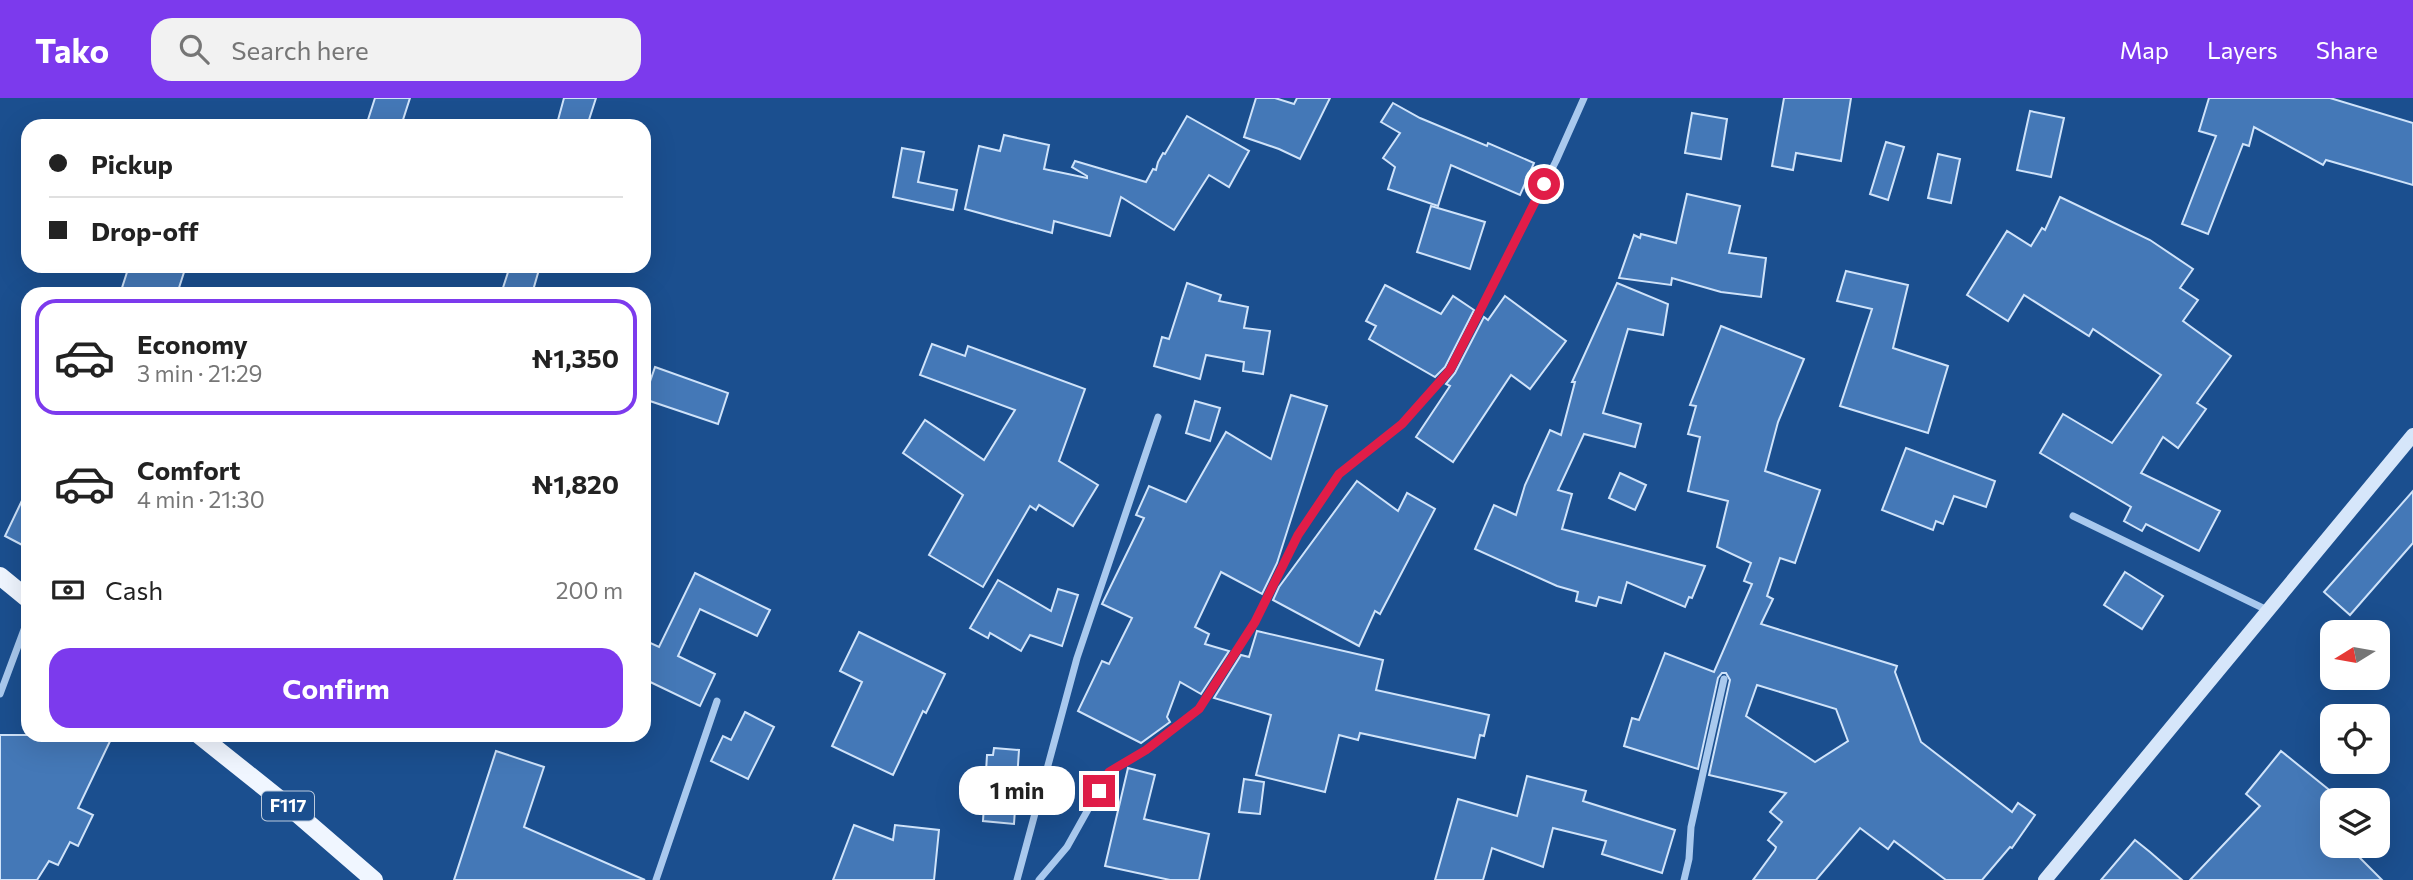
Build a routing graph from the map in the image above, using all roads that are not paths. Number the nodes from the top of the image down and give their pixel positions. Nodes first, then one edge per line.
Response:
1 (1584, 98) edge
2 (1158, 417) dead end
3 (2413, 435) edge
4 (2073, 516) dead end
5 (0, 576) edge
6 (21, 593) edge
7 (2267, 610) junction
8 (21, 638) edge
9 (1724, 679) dead end
10 (0, 694) edge
11 (717, 702) dead end
12 (208, 742) edge
13 (374, 880) edge
14 (656, 880) edge
15 (1017, 880) edge
16 (1039, 880) edge
17 (1684, 880) edge
18 (2045, 880) edge

1 - 16 street
2 - 15 street
3 - 7 main road
4 - 7 street
5 - 6 main road
7 - 18 main road
8 - 10 street
9 - 17 street
11 - 14 street
12 - 13 main road, F117

